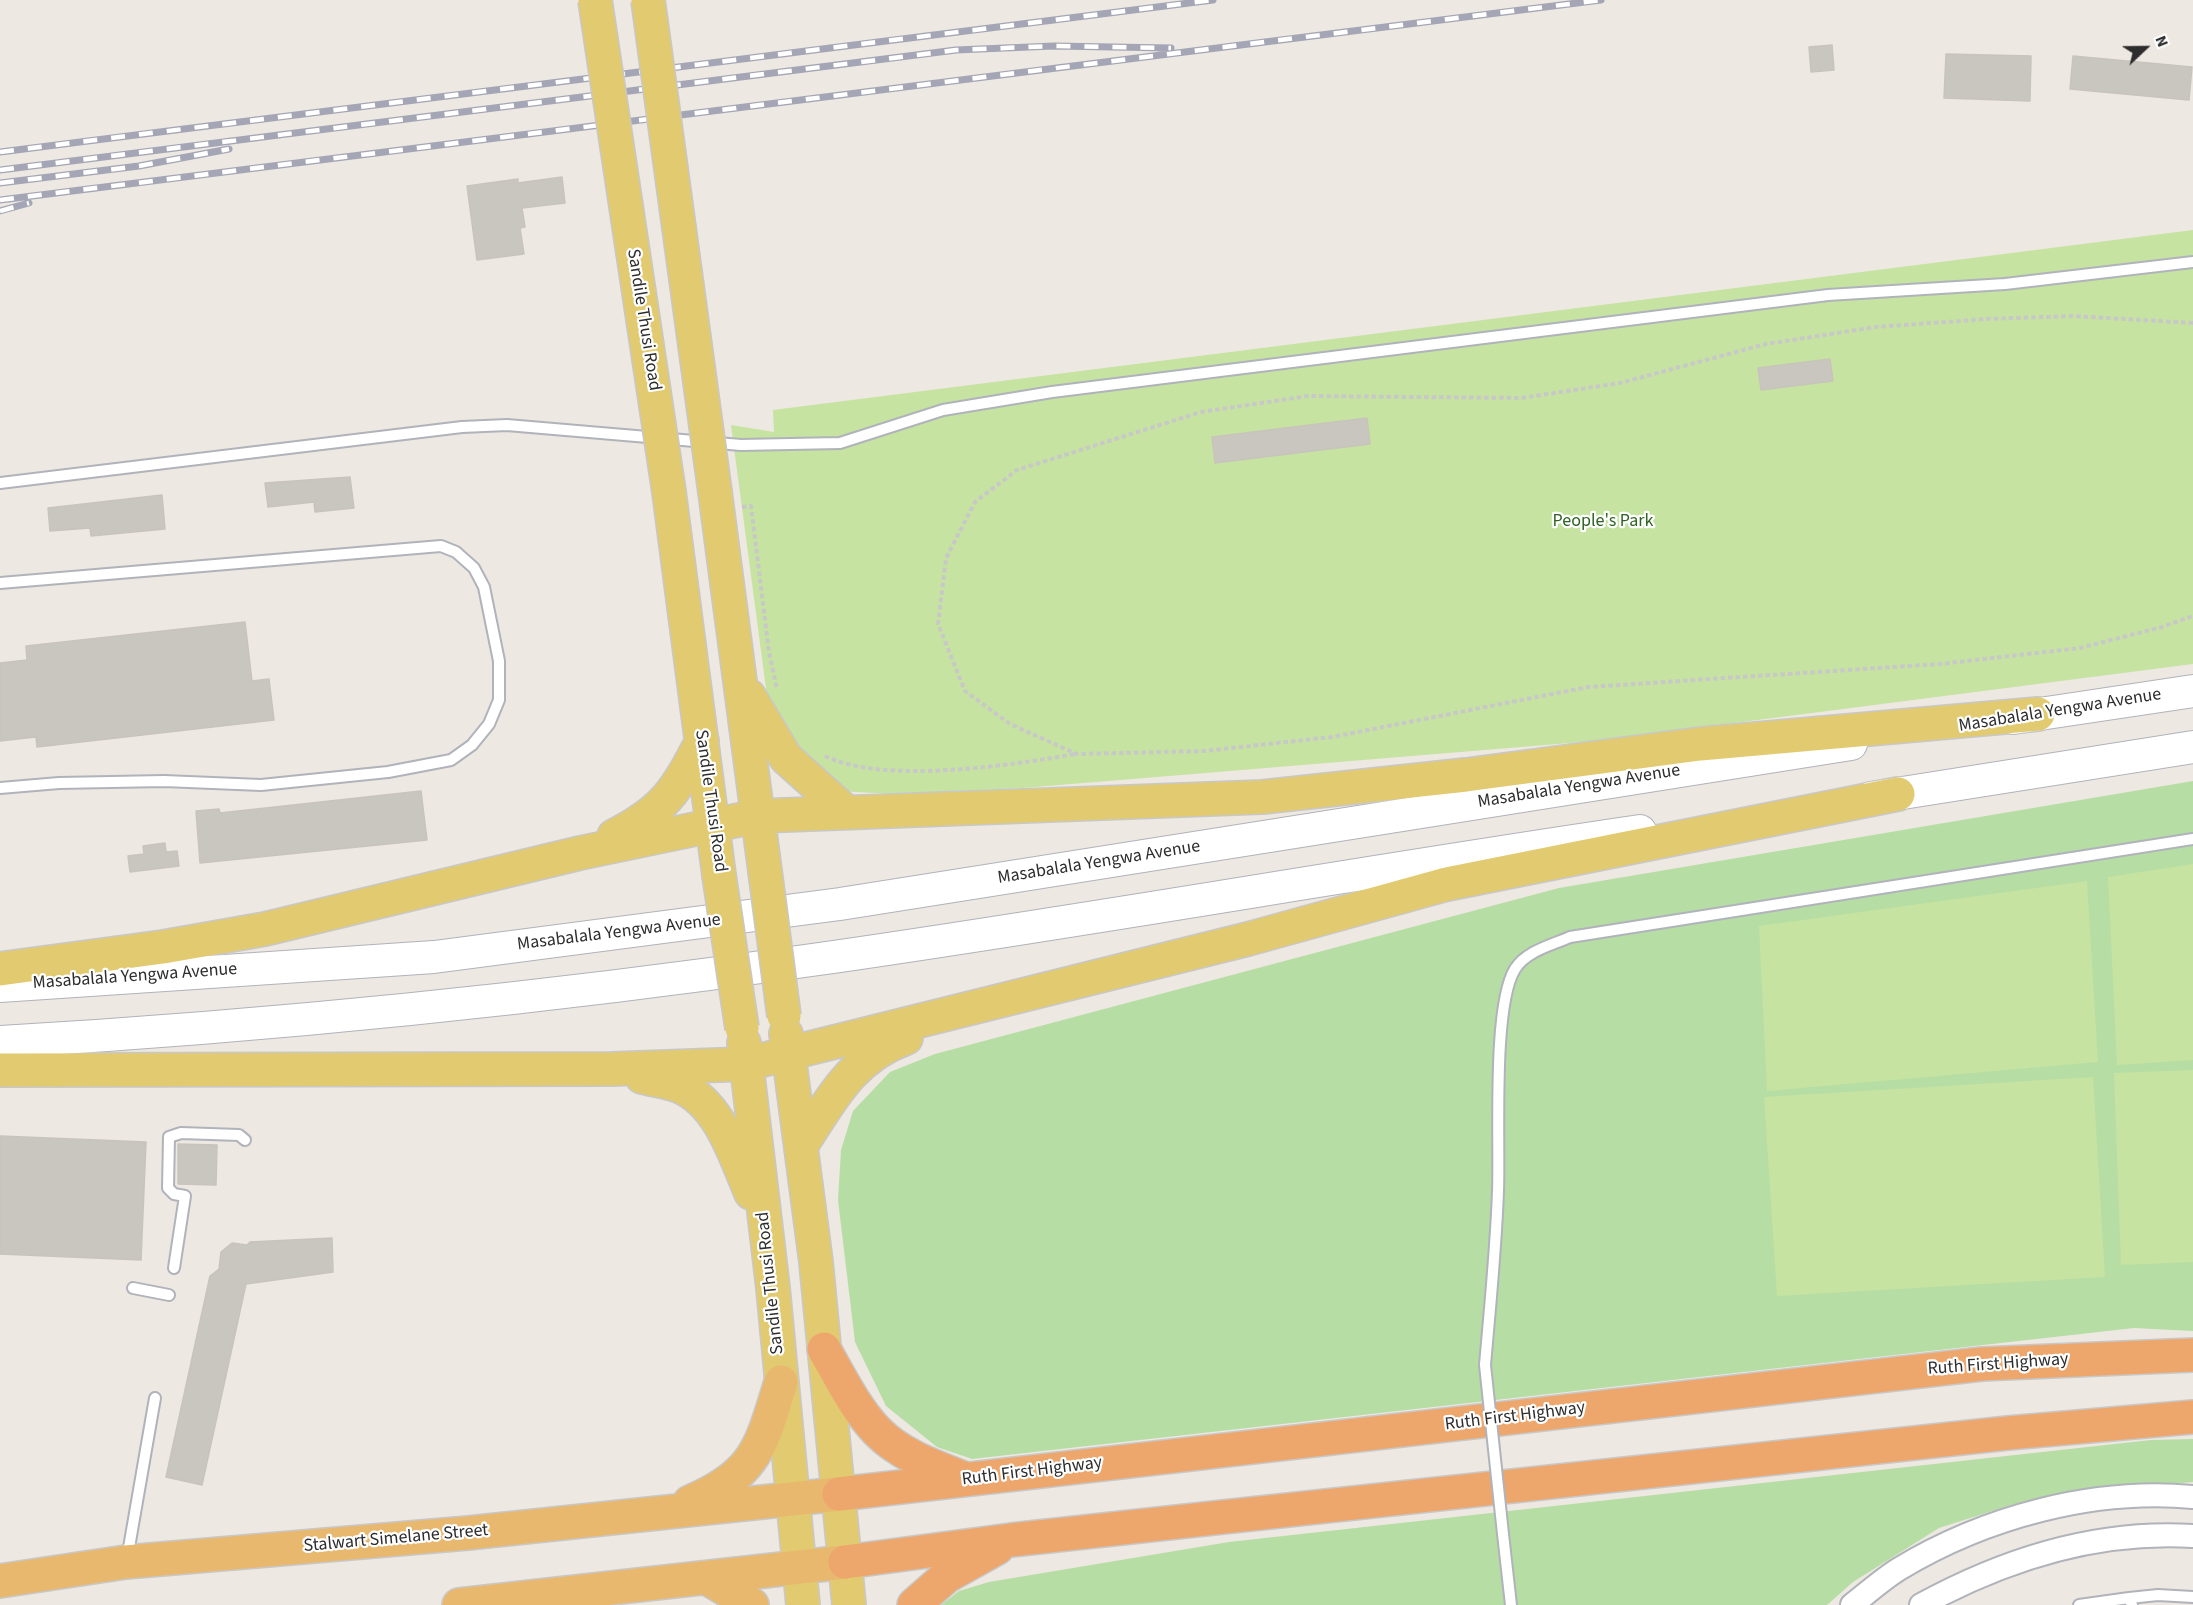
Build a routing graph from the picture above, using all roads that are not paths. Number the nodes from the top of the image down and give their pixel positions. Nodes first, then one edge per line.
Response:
1 (595, 0) edge
2 (648, 0) edge
3 (2193, 262) edge
4 (0, 483) edge
5 (0, 584) edge
6 (740, 682) junction
7 (2193, 691) edge
8 (2038, 714) junction
9 (702, 741) junction
10 (2193, 747) edge
11 (0, 788) edge
12 (1898, 794) junction
13 (844, 811) junction
14 (758, 816) junction
15 (713, 825) junction
16 (2193, 839) edge
17 (580, 853) junction
18 (0, 969) edge
19 (0, 986) edge
20 (1026, 995) junction
21 (0, 1042) edge
22 (789, 1054) junction
23 (746, 1064) junction
24 (612, 1069) junction
25 (0, 1070) edge
26 (245, 1140) dead end
27 (801, 1146) junction
28 (765, 1225) junction
29 (174, 1268) dead end
30 (133, 1287) dead end
31 (170, 1295) dead end
32 (824, 1349) junction
33 (2193, 1355) edge
34 (781, 1382) junction
35 (155, 1398) dead end
36 (2193, 1417) edge
37 (967, 1479) junction
38 (838, 1494) junction
39 (2193, 1497) edge
40 (792, 1499) junction
41 (666, 1512) junction
42 (2193, 1536) edge
43 (1011, 1540) junction
44 (126, 1562) junction
45 (845, 1562) junction
46 (799, 1568) junction
47 (708, 1578) junction
48 (0, 1581) edge
49 (2193, 1597) edge
50 (2130, 1601) edge
51 (459, 1605) edge
52 (752, 1605) edge
53 (803, 1605) edge
54 (849, 1605) edge
55 (914, 1605) edge
56 (1511, 1605) edge
57 (1852, 1605) edge
58 (1922, 1605) edge
59 (2079, 1605) edge

1 - 9 main road, Sandile Thusi Road, bridge
2 - 6 main road, bridge
3 - 4 lane
5 - 11 lane
6 - 13 main road
6 - 14 main road
7 - 8 main road, Masabalala Yengwa Avenue
8 - 13 main road
8 - 19 main road, Masabalala Yengwa Avenue
9 - 15 main road, Sandile Thusi Road
9 - 17 main road
10 - 12 main road
12 - 20 main road
12 - 21 main road
13 - 14 main road
14 - 15 main road
14 - 22 main road, bridge
15 - 17 main road
15 - 23 main road, Sandile Thusi Road, bridge
16 - 56 lane, bridge
17 - 18 main road
20 - 22 main road
20 - 27 main road
22 - 23 main road
22 - 27 main road
23 - 24 main road
23 - 28 main road, Sandile Thusi Road
24 - 25 main road
24 - 28 main road
26 - 29 lane
27 - 32 main road
28 - 34 main road, Sandile Thusi Road
30 - 31 lane
32 - 37 highway
32 - 38 main road
33 - 37 highway, Ruth First Highway
34 - 40 main road, Sandile Thusi Road
34 - 41 highway
35 - 44 lane
36 - 43 highway
37 - 38 highway, Ruth First Highway
38 - 40 highway, Stalwart Simelane Street
38 - 45 main road
39 - 57 street
40 - 41 highway, Stalwart Simelane Street
40 - 46 main road, Sandile Thusi Road
41 - 44 highway, Stalwart Simelane Street
42 - 58 street
43 - 45 highway
43 - 55 highway
44 - 48 highway, Stalwart Simelane Street
45 - 46 highway
45 - 54 main road
46 - 47 highway
46 - 53 main road, Sandile Thusi Road
47 - 51 highway
47 - 52 highway
49 - 50 lane
50 - 59 lane

